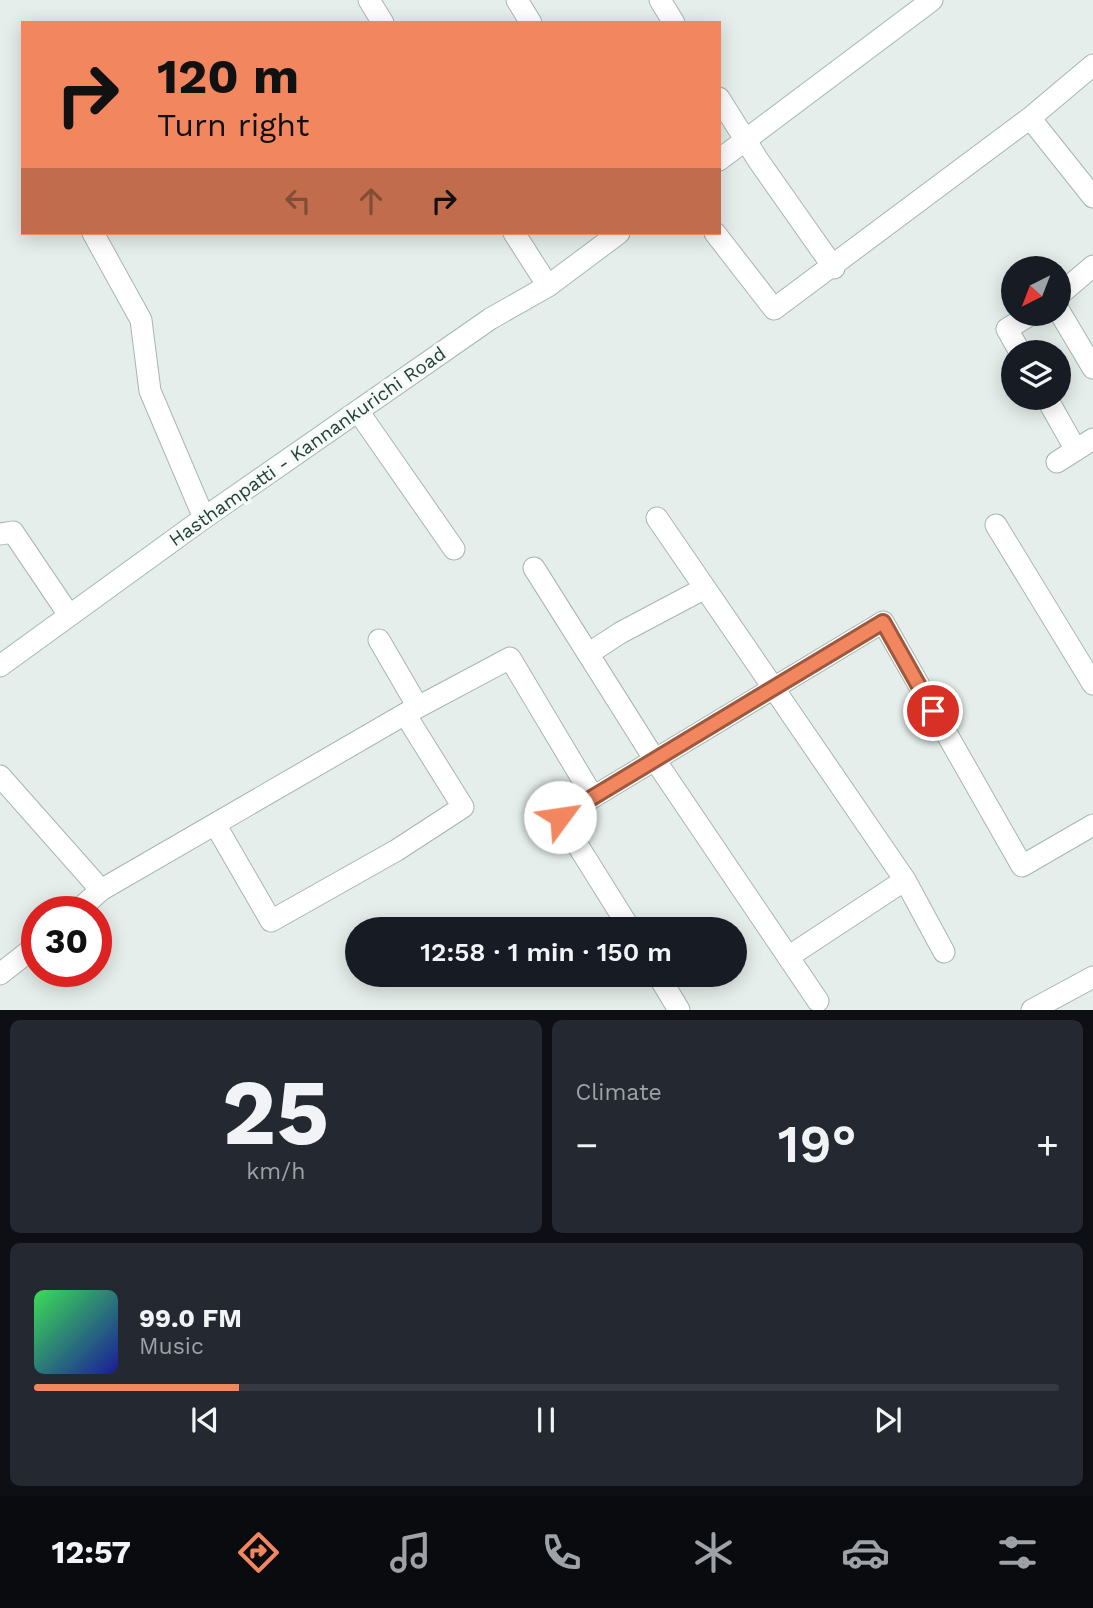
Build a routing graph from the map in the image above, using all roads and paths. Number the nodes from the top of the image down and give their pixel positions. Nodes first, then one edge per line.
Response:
1 (369, 0) edge
2 (517, 0) edge
3 (660, 0) edge
4 (932, 0) edge
5 (382, 21) edge
6 (530, 21) edge
7 (673, 21) edge
8 (1093, 65) edge
9 (721, 101) edge
10 (1030, 118) junction
11 (746, 141) junction
12 (721, 159) edge
13 (1093, 197) edge
14 (94, 235) edge
15 (515, 235) edge
16 (616, 235) edge
17 (717, 235) edge
18 (1093, 265) edge
19 (834, 268) junction
20 (1071, 284) edge
21 (548, 286) junction
22 (1012, 326) edge
23 (1068, 326) edge
24 (1013, 340) edge
25 (1093, 368) edge
26 (1056, 410) edge
27 (358, 411) junction
28 (1084, 445) edge
29 (1057, 462) dead end
30 (204, 518) junction
31 (657, 518) dead end
32 (996, 525) dead end
33 (0, 534) edge
34 (454, 550) dead end
35 (534, 568) dead end
36 (705, 588) junction
37 (69, 615) junction
38 (379, 640) dead end
39 (589, 654) junction
40 (0, 666) edge
41 (1093, 684) edge
42 (773, 689) junction
43 (412, 710) junction
44 (655, 760) junction
45 (0, 776) edge
46 (593, 797) junction
47 (215, 824) junction
48 (1093, 825) edge
49 (905, 880) junction
50 (101, 890) junction
51 (94, 896) edge
52 (622, 917) edge
53 (944, 952) dead end
54 (788, 957) junction
55 (21, 958) edge
56 (0, 974) edge
57 (1093, 977) edge
58 (665, 987) edge
59 (815, 1007) edge
60 (1038, 1008) edge
61 (679, 1010) edge

1 - 5 street
2 - 6 street
3 - 7 street
4 - 11 street
8 - 10 street
9 - 11 street
10 - 13 street
10 - 19 street
11 - 12 street
11 - 19 street
14 - 30 street
15 - 21 street
16 - 21 street, Hasthampatti - Kannankurichi Road
17 - 19 street
18 - 20 street
21 - 27 street, Hasthampatti - Kannankurichi Road
22 - 24 street
23 - 25 street
26 - 28 street
27 - 30 street, Hasthampatti - Kannankurichi Road
27 - 34 street
28 - 29 street
30 - 37 street, Hasthampatti - Kannankurichi Road
31 - 36 street
32 - 41 street
33 - 37 street
35 - 39 street
36 - 39 street
36 - 42 street
37 - 40 street, Hasthampatti - Kannankurichi Road
38 - 43 street
39 - 44 street
42 - 44 street
42 - 48 street
42 - 49 street
43 - 46 street
43 - 47 street
43 - 47 street
44 - 46 street
44 - 54 street
45 - 50 street
46 - 52 street
47 - 50 street
49 - 53 street
49 - 54 street
50 - 51 street
54 - 59 street
55 - 56 street
57 - 60 street
58 - 61 street

